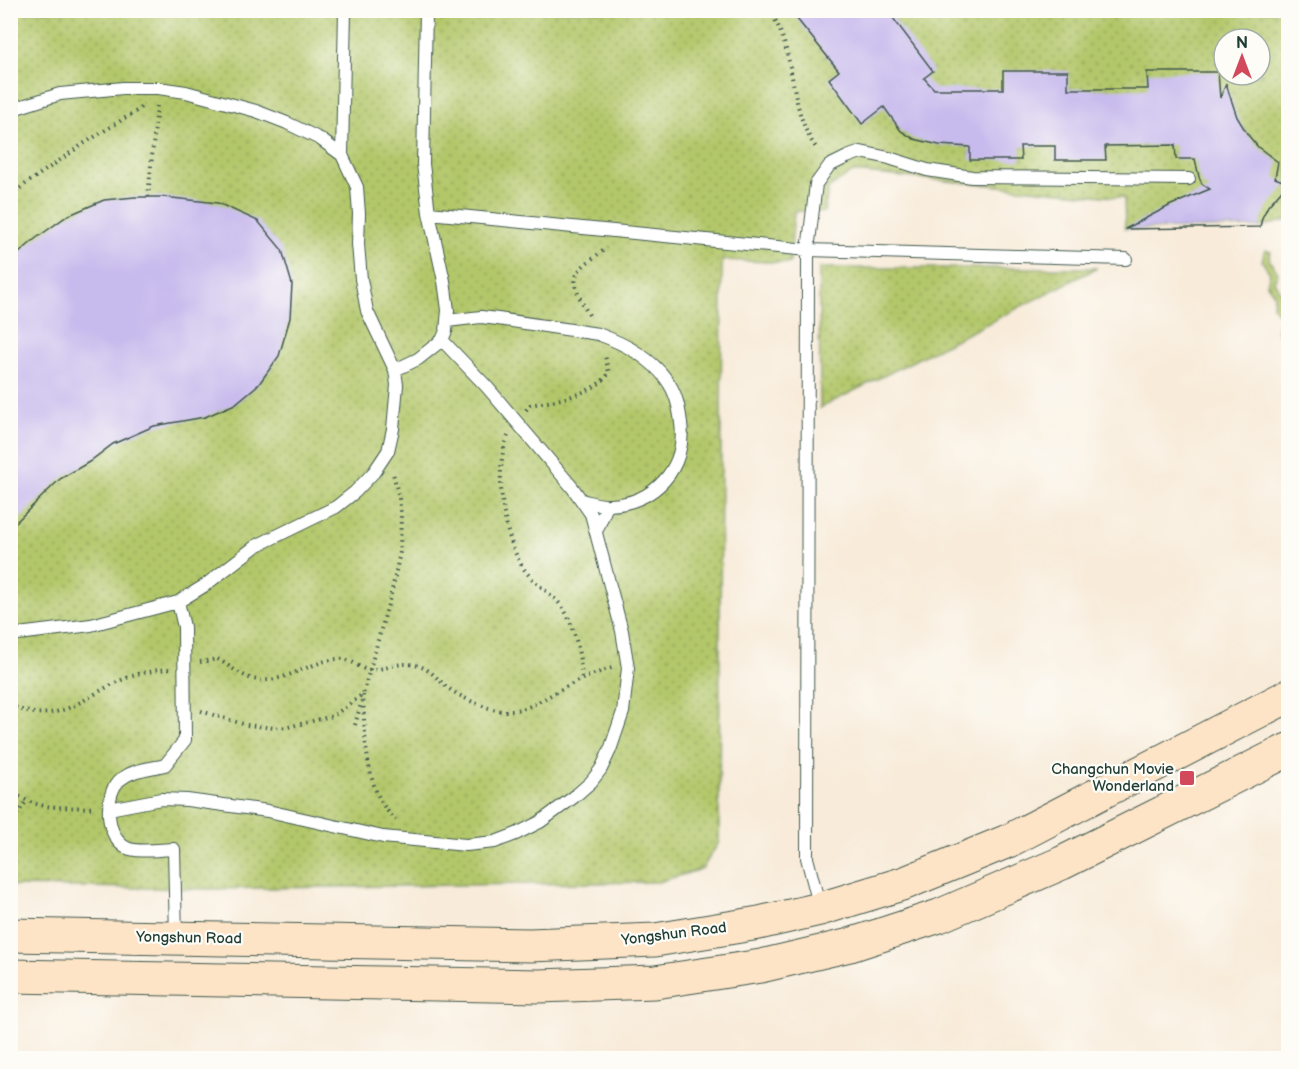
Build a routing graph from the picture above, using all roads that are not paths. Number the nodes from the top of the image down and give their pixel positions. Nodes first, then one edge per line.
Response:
1 (345, 10) edge
2 (426, 10) edge
3 (10, 110) edge
4 (342, 155) junction
5 (1189, 179) dead end
6 (429, 213) junction
7 (808, 250) junction
8 (1126, 259) dead end
9 (447, 321) junction
10 (442, 340) junction
11 (395, 370) junction
12 (582, 500) junction
13 (607, 506) junction
14 (596, 532) junction
15 (178, 602) junction
16 (10, 635) edge
17 (1288, 696) edge
18 (1288, 750) edge
19 (109, 809) junction
20 (820, 909) junction
21 (10, 935) edge
22 (176, 938) junction
23 (10, 976) edge

1 - 4 lane
2 - 6 lane
3 - 4 lane
4 - 11 lane
5 - 7 lane
6 - 7 lane
6 - 9 lane
7 - 8 lane
7 - 20 lane
9 - 10 lane
9 - 13 lane
10 - 11 lane
10 - 12 lane
11 - 15 lane
12 - 13 lane
12 - 14 lane
13 - 14 lane
14 - 19 lane
15 - 16 lane
15 - 19 lane
17 - 20 main road, Yongshun Road
18 - 23 main road
19 - 22 lane
20 - 22 main road, Yongshun Road
21 - 22 main road, Yongshun Road

